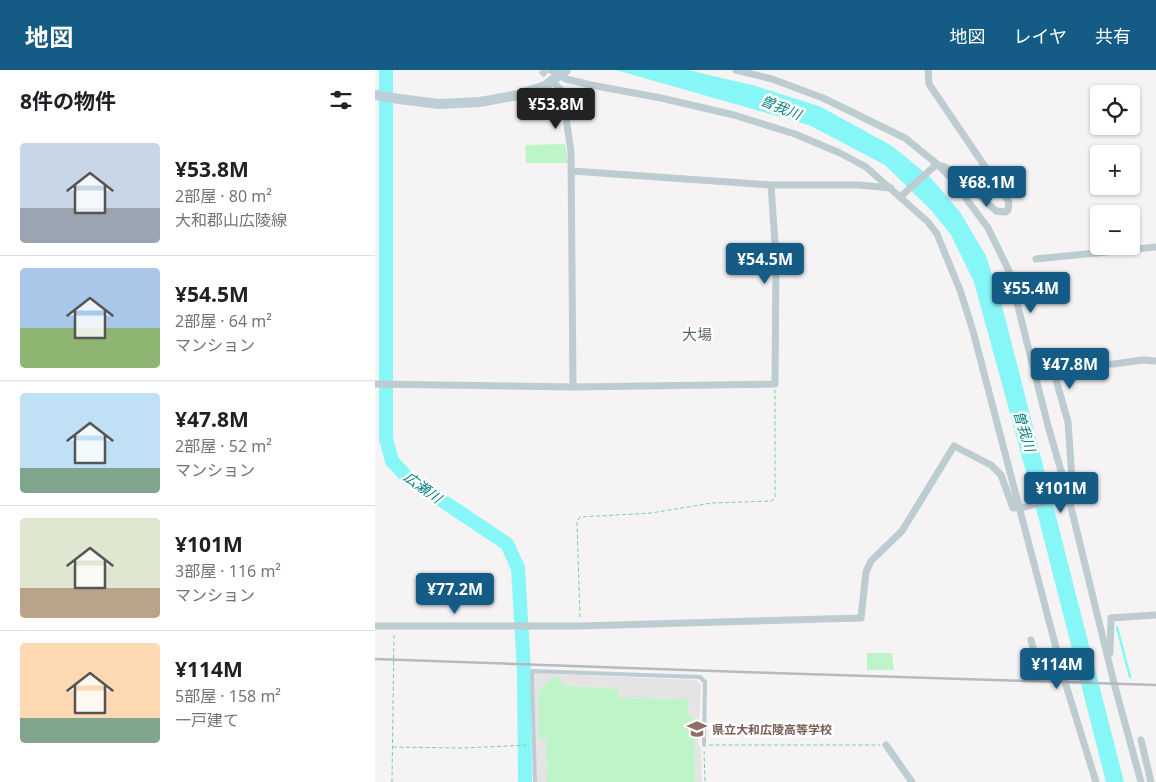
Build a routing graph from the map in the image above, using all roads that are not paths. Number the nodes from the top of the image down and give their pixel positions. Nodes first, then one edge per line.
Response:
1 (736, 70) edge
2 (928, 70) edge
3 (559, 74) edge
4 (377, 96) edge
5 (935, 166) junction
6 (572, 171) junction
7 (771, 185) junction
8 (891, 188) junction
9 (902, 196) junction
10 (1156, 247) edge
11 (1036, 259) dead end
12 (1156, 361) edge
13 (375, 384) edge
14 (573, 387) junction
15 (1066, 495) junction
16 (1022, 507) junction
17 (1156, 616) edge
18 (375, 626) edge
19 (1031, 640) dead end
20 (1110, 661) junction
21 (1064, 675) junction
22 (1141, 740) dead end
23 (704, 745) road end
24 (885, 745) road end
25 (535, 782) edge
26 (912, 782) edge
27 (1096, 782) edge
28 (1141, 782) edge
29 (1151, 782) edge

1 - 5 street
2 - 5 street
3 - 4 main road
3 - 6 street
3 - 8 street
5 - 9 street
5 - 15 street
6 - 7 street
6 - 14 street
7 - 8 street
7 - 14 street
8 - 9 street
9 - 16 street
10 - 11 street
12 - 15 street
13 - 14 street
15 - 16 street
15 - 20 street
16 - 18 street
16 - 21 street
17 - 20 street
19 - 21 street
20 - 28 street
21 - 27 street
22 - 29 street
23 - 25 lane
24 - 26 street

